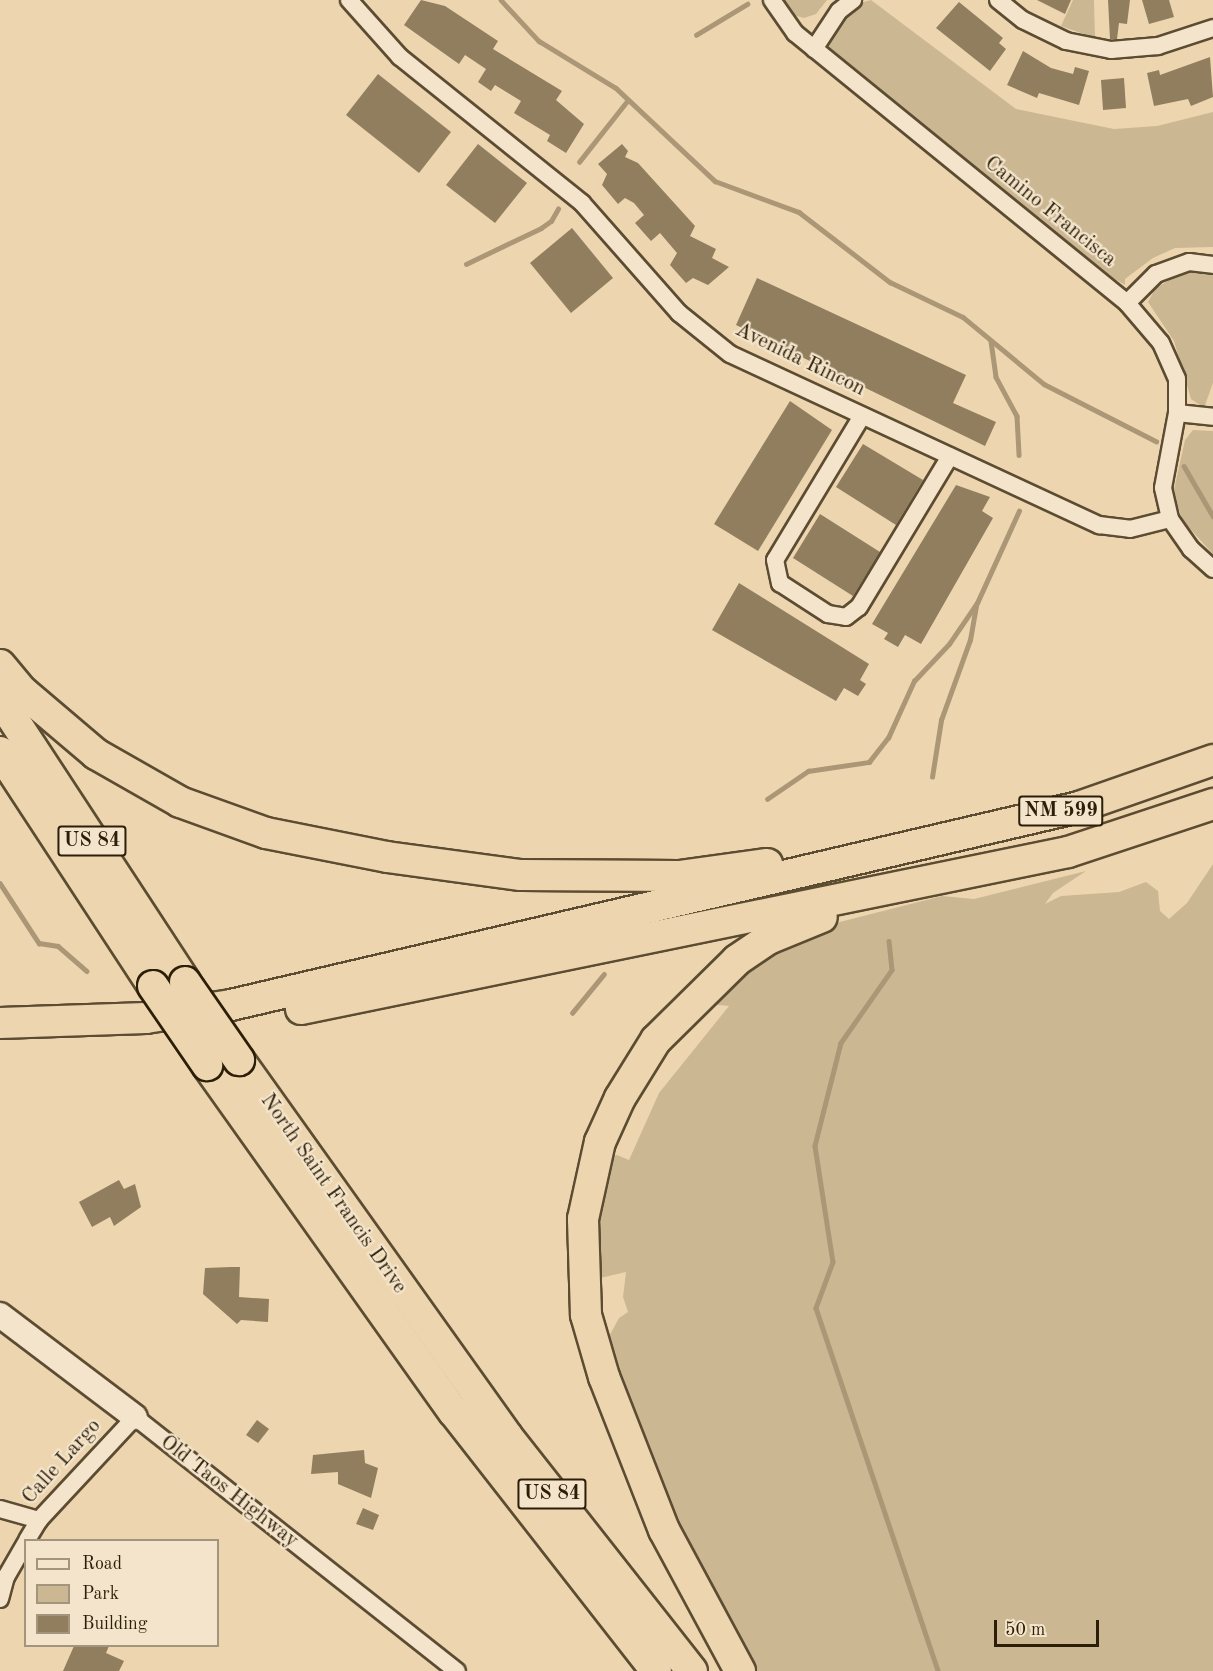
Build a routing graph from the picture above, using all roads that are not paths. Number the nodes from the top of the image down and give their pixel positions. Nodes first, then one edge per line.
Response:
1 (349, 0) edge
2 (772, 0) edge
3 (854, 0) edge
4 (998, 0) edge
5 (1213, 28) edge
6 (814, 49) junction
7 (1213, 265) edge
8 (1127, 303) junction
9 (1177, 413) junction
10 (862, 416) junction
11 (1213, 417) edge
12 (950, 456) junction
13 (1170, 519) junction
14 (1213, 569) edge
15 (0, 665) edge
16 (0, 699) edge
17 (0, 752) edge
18 (1213, 760) edge
19 (0, 778) edge
20 (1213, 804) edge
21 (61, 846) junction
22 (904, 847) junction
23 (942, 880) junction
24 (0, 1023) edge
25 (0, 1041) edge
26 (0, 1315) edge
27 (135, 1417) junction
28 (0, 1509) edge
29 (39, 1520) junction
30 (28, 1539) edge
31 (24, 1546) edge
32 (0, 1599) edge
33 (457, 1671) edge
34 (656, 1671) edge
35 (692, 1671) edge
36 (740, 1671) edge

1 - 10 street, Avenida Rincon
2 - 6 street, Camino Francisca
3 - 6 street
4 - 5 street
6 - 8 street, Camino Francisca
7 - 8 street
8 - 9 street, Camino Francisca
9 - 11 street
9 - 13 street, Camino Francisca
10 - 12 street, Avenida Rincon
10 - 12 street
12 - 13 street, Avenida Rincon
13 - 14 street
15 - 22 highway
16 - 35 highway, North Saint Francis Drive / US 84, bridge
17 - 21 highway, North Saint Francis Drive / US 84
18 - 22 highway, NM 599
19 - 21 highway
20 - 23 highway, NM 599
21 - 34 highway, North Saint Francis Drive / US 84, bridge
22 - 24 highway
23 - 25 highway
23 - 36 highway
26 - 27 street, Old Taos Highway
27 - 29 street, Calle Largo
27 - 33 street, Old Taos Highway
28 - 29 street
29 - 30 street, Calle Largo
31 - 32 street, Calle Largo

